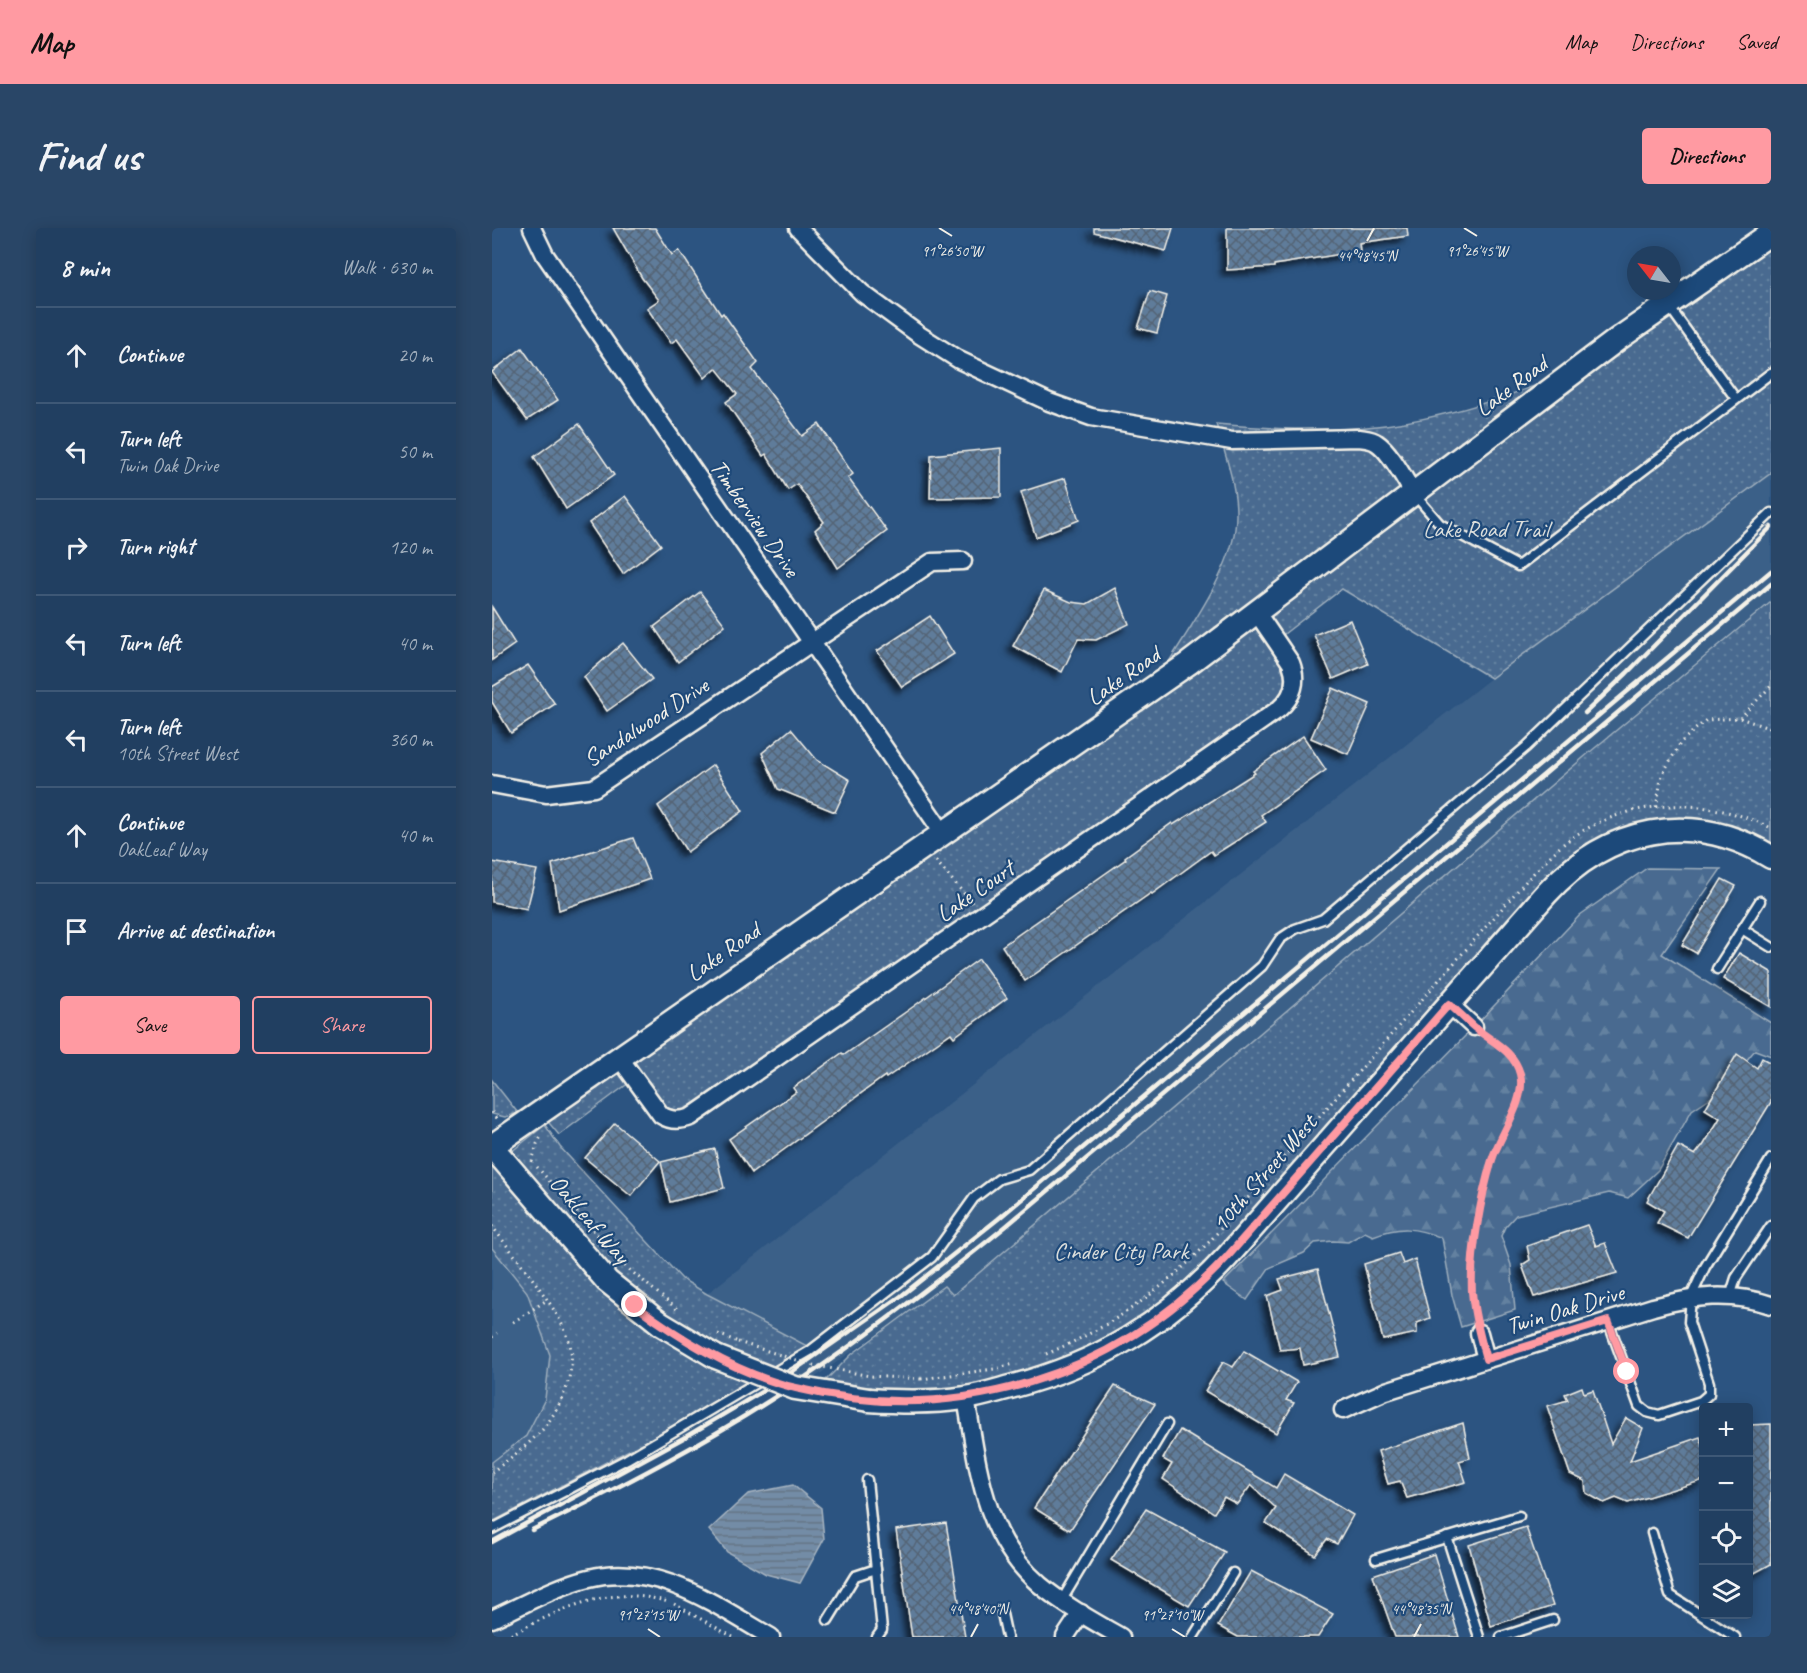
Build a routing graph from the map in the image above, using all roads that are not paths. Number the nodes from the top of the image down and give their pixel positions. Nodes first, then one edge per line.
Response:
1 (532, 228) edge
2 (798, 228) edge
3 (1771, 232) edge
4 (1667, 303) junction
5 (1771, 373) edge
6 (1736, 399) junction
7 (1414, 494) junction
8 (1771, 513) edge
9 (963, 561) dead end
10 (1257, 613) junction
11 (811, 642) junction
12 (492, 784) edge
13 (934, 838) junction
14 (1771, 858) edge
15 (1760, 901) dead end
16 (1742, 929) junction
17 (1771, 947) edge
18 (1717, 969) dead end
19 (1449, 1004) junction
20 (1474, 1027) road end
21 (619, 1057) junction
22 (492, 1146) edge
23 (1771, 1159) edge
24 (1771, 1226) edge
25 (1690, 1297) junction
26 (1730, 1297) junction
27 (1771, 1305) edge
28 (1608, 1321) junction
29 (1479, 1333) road end
30 (716, 1357) joint
31 (1486, 1359) junction
32 (966, 1398) junction
33 (1343, 1410) dead end
34 (1167, 1424) dead end
35 (867, 1480) dead end
36 (1519, 1516) dead end
37 (492, 1529) edge
38 (1652, 1533) dead end
39 (1448, 1537) junction
40 (1376, 1559) dead end
41 (876, 1569) junction
42 (1233, 1573) dead end
43 (1062, 1600) junction
44 (1001, 1608) dead end
45 (1081, 1613) junction
46 (492, 1619) edge
47 (828, 1620) dead end
48 (1553, 1620) dead end
49 (771, 1637) edge
50 (877, 1637) edge
51 (1007, 1637) edge
52 (1065, 1637) edge
53 (1121, 1637) edge
54 (1193, 1637) edge
55 (1479, 1637) edge
56 (1501, 1637) edge
57 (1735, 1637) edge

1 - 11 street, Timberview Drive
2 - 7 street
3 - 4 street, Lake Road
4 - 6 lane
4 - 7 street, Lake Road
5 - 6 lane
6 - 7 lane
7 - 10 street, Lake Road
8 - 37 lane
9 - 11 street, Sandalwood Drive
10 - 13 street, Lake Road
10 - 21 street, Lake Court
11 - 12 street, Sandalwood Drive
11 - 13 street, Timberview Drive
13 - 21 street, Lake Road
14 - 19 street, 10th Street West
15 - 16 lane
16 - 17 lane
16 - 18 lane
19 - 20 street
19 - 32 street, 10th Street West
21 - 22 street, Lake Road
22 - 30 street, OakLeaf Way
23 - 25 lane
24 - 26 lane
25 - 26 street, Twin Oak Drive
25 - 28 street, Twin Oak Drive
25 - 28 lane
26 - 27 street, Twin Oak Drive
28 - 31 street, Twin Oak Drive
29 - 31 street
30 - 32 street, 10th Street West, bridge
31 - 33 street, Twin Oak Drive
32 - 43 street
34 - 43 lane
35 - 41 lane
36 - 39 lane
38 - 57 lane
39 - 40 lane
39 - 55 lane
41 - 47 lane
41 - 50 lane
42 - 54 lane
43 - 45 street
44 - 51 lane
45 - 52 street
45 - 53 street
46 - 49 street
48 - 56 lane

